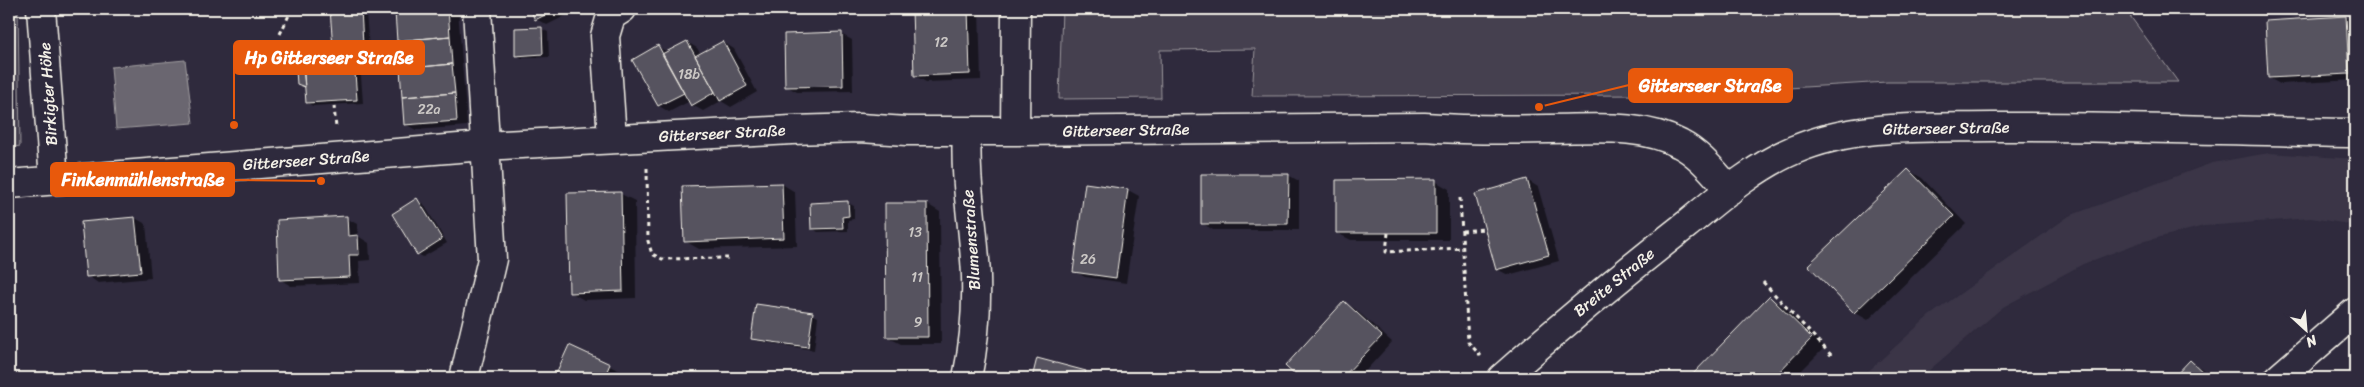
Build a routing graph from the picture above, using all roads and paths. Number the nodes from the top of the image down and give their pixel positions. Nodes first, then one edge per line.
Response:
1 (41, 9) edge
2 (292, 9) edge
3 (477, 9) edge
4 (622, 9) edge
5 (1016, 9) edge
6 (280, 34) dead end
7 (334, 106) dead end
8 (336, 129) dead end
9 (967, 131) junction
10 (1015, 131) junction
11 (2355, 133) edge
12 (612, 138) junction
13 (484, 146) junction
14 (647, 167) dead end
15 (54, 179) junction
16 (9, 184) edge
17 (1730, 190) junction
18 (1460, 198) dead end
19 (1485, 229) dead end
20 (1462, 231) junction
21 (1388, 233) dead end
22 (1462, 248) junction
23 (728, 258) dead end
24 (1763, 282) dead end
25 (2355, 312) edge
26 (1481, 356) dead end
27 (1832, 356) dead end
28 (464, 378) edge
29 (967, 378) edge
30 (1502, 378) edge
31 (2279, 378) edge

1 - 15 street, Birkigter Höhe
2 - 6 path
3 - 13 street
4 - 12 street
5 - 10 street
7 - 8 path
9 - 10 street, Gitterseer Straße
9 - 12 street, Gitterseer Straße
9 - 29 street, Blumenstraße
10 - 17 street, Gitterseer Straße
11 - 17 street, Gitterseer Straße
12 - 13 street, Gitterseer Straße
13 - 15 street, Gitterseer Straße
13 - 28 street
14 - 23 path
15 - 16 street, Gitterseer Straße
17 - 30 street, Breite Straße
18 - 20 path
19 - 20 path
20 - 22 path
21 - 22 path
22 - 26 path
24 - 27 path
25 - 31 street

